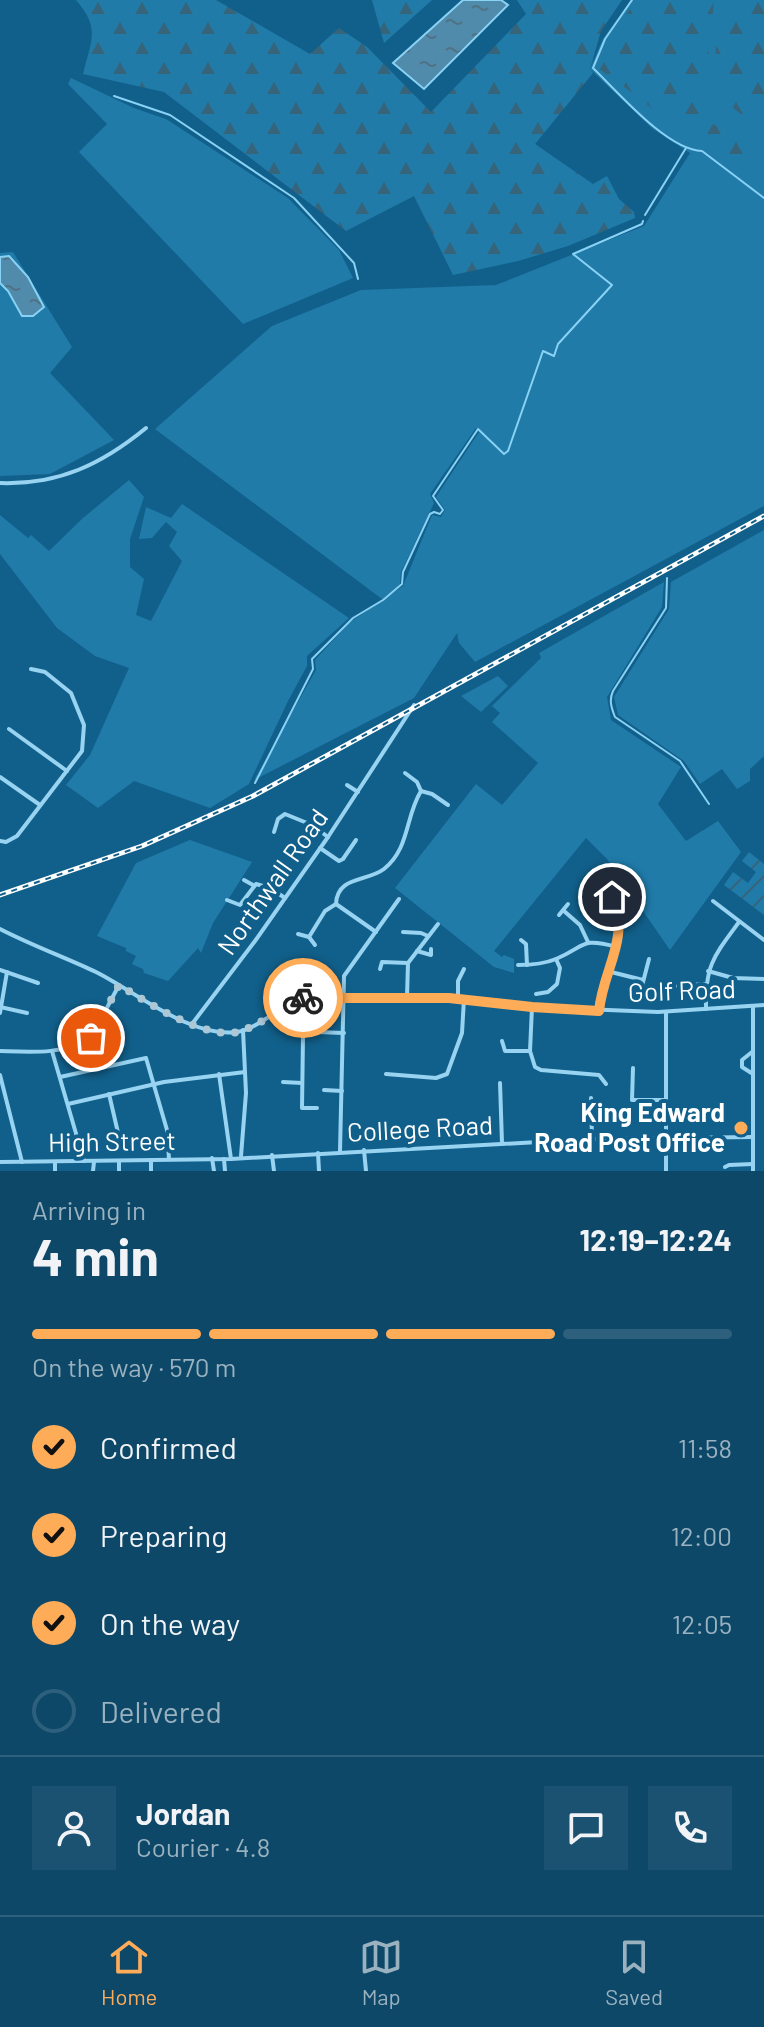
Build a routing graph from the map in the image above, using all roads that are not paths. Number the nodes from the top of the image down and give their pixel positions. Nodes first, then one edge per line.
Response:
1 (146, 428) dead end
2 (0, 483) edge
3 (31, 669) dead end
4 (414, 705) dead end
5 (9, 729) dead end
6 (381, 759) junction
7 (387, 763) dead end
8 (67, 771) junction
9 (407, 777) dead end
10 (1, 780) edge
11 (347, 785) dead end
12 (421, 791) junction
13 (358, 792) junction
14 (40, 805) junction
15 (448, 805) dead end
16 (274, 832) dead end
17 (328, 837) junction
18 (356, 840) dead end
19 (0, 841) edge
20 (320, 848) junction
21 (351, 848) junction
22 (357, 852) dead end
23 (593, 876) dead end
24 (244, 880) dead end
25 (253, 885) junction
26 (285, 898) junction
27 (399, 899) dead end
28 (227, 900) dead end
29 (713, 901) dead end
30 (336, 904) junction
31 (568, 904) dead end
32 (739, 922) junction
33 (438, 924) dead end
34 (0, 929) edge
35 (376, 932) junction
36 (403, 932) dead end
37 (298, 934) dead end
38 (428, 936) junction
39 (309, 937) junction
40 (531, 938) dead end
41 (521, 940) dead end
42 (764, 940) edge
43 (588, 942) junction
44 (526, 944) junction
45 (315, 945) dead end
46 (617, 947) junction
47 (431, 949) dead end
48 (417, 951) junction
49 (556, 959) junction
50 (649, 959) dead end
51 (408, 963) junction
52 (518, 965) dead end
53 (527, 965) junction
54 (380, 969) dead end
55 (464, 969) dead end
56 (0, 970) edge
57 (607, 971) junction
58 (708, 971) junction
59 (7, 972) junction
60 (764, 979) edge
61 (305, 980) dead end
62 (38, 983) dead end
63 (705, 984) junction
64 (119, 985) junction
65 (678, 986) dead end
66 (536, 994) dead end
67 (309, 997) junction
68 (344, 997) junction
69 (407, 997) junction
70 (461, 999) junction
71 (764, 1005) edge
72 (753, 1006) junction
73 (532, 1007) junction
74 (0, 1009) edge
75 (706, 1009) junction
76 (599, 1011) junction
77 (666, 1012) junction
78 (27, 1013) dead end
79 (70, 1023) dead end
80 (192, 1024) junction
81 (98, 1026) junction
82 (296, 1026) dead end
83 (243, 1030) junction
84 (344, 1033) junction
85 (303, 1036) junction
86 (502, 1041) dead end
87 (0, 1051) edge
88 (52, 1051) junction
89 (530, 1051) junction
90 (753, 1052) junction
91 (633, 1068) dead end
92 (245, 1072) junction
93 (219, 1074) junction
94 (386, 1074) dead end
95 (753, 1074) junction
96 (0, 1075) edge
97 (60, 1077) junction
98 (283, 1082) dead end
99 (302, 1083) junction
100 (500, 1083) dead end
101 (155, 1084) junction
102 (606, 1084) dead end
103 (324, 1090) dead end
104 (342, 1091) junction
105 (109, 1094) junction
106 (591, 1098) dead end
107 (666, 1100) junction
108 (68, 1104) junction
109 (317, 1108) dead end
110 (116, 1134) dead end
111 (666, 1137) junction
112 (753, 1137) junction
113 (592, 1139) junction
114 (502, 1143) junction
115 (364, 1150) junction
116 (340, 1151) junction
117 (318, 1153) junction
118 (272, 1155) junction
119 (241, 1156) junction
120 (212, 1158) junction
121 (169, 1159) junction
122 (227, 1159) junction
123 (151, 1160) junction
124 (84, 1161) junction
125 (119, 1161) junction
126 (0, 1162) edge
127 (22, 1162) junction
128 (55, 1162) junction
129 (94, 1162) junction
130 (753, 1164) junction
131 (725, 1167) dead end
132 (55, 1171) edge
133 (93, 1171) edge
134 (119, 1171) edge
135 (151, 1171) edge
136 (214, 1171) edge
137 (225, 1171) edge
138 (274, 1171) edge
139 (319, 1171) edge
140 (366, 1171) edge
141 (666, 1171) edge
142 (753, 1171) edge

1 - 2 street
3 - 8 street
4 - 6 street, Northwall Road
5 - 8 street
6 - 7 street
6 - 13 street, Northwall Road
8 - 14 street
9 - 12 street
10 - 14 street
11 - 13 street
12 - 15 street
12 - 30 street
13 - 17 street, Northwall Road
14 - 19 street
16 - 17 street
17 - 20 street, Northwall Road
18 - 21 street
20 - 21 street
20 - 26 street, Northwall Road
21 - 22 street
23 - 46 street
24 - 25 street
25 - 26 street
25 - 28 street
26 - 80 street, Northwall Road
27 - 35 street
29 - 32 street
30 - 35 street
30 - 39 street
31 - 43 street
32 - 42 street
32 - 58 street
33 - 38 street
34 - 64 street
35 - 68 street
36 - 38 street
37 - 39 street
38 - 48 street
39 - 45 street
40 - 44 street
41 - 44 street
43 - 46 street
43 - 49 street
44 - 53 street
46 - 57 street
47 - 48 street
48 - 51 street
49 - 53 street
49 - 66 street
50 - 57 street
51 - 54 street
51 - 69 street
52 - 53 street
55 - 70 street
56 - 59 street
57 - 76 street
58 - 60 street
58 - 63 street
59 - 62 street
59 - 74 street
61 - 67 street
63 - 65 street
63 - 75 street
64 - 80 street
64 - 81 street
67 - 68 street, Golf Road
67 - 83 street, Golf Road
68 - 69 street, Golf Road
68 - 84 street
69 - 70 street, Golf Road
70 - 73 street, Golf Road
70 - 94 street
71 - 72 street, Golf Road
72 - 75 street, Golf Road
72 - 90 street
73 - 76 street, Golf Road
73 - 89 street
74 - 78 street
75 - 77 street, Golf Road
76 - 77 street, Golf Road
77 - 107 street
79 - 81 street
80 - 83 street
81 - 88 street
82 - 85 street
83 - 92 street
84 - 85 street
84 - 104 street
85 - 99 street
86 - 89 street
87 - 88 street
88 - 97 street
89 - 102 street
90 - 95 street
90 - 95 street
91 - 107 street
92 - 93 street
92 - 119 street
93 - 101 street
93 - 122 street
95 - 112 street
96 - 127 street
97 - 101 street
97 - 108 street
98 - 99 street
99 - 109 street
100 - 114 street
101 - 105 street
101 - 121 street
103 - 104 street
104 - 116 street
105 - 108 street
105 - 110 street
106 - 113 street
107 - 111 street
108 - 124 street
111 - 112 street, College Road
111 - 113 street, College Road
111 - 141 street
112 - 130 street
113 - 114 street, College Road
114 - 115 street, College Road
115 - 116 street, College Road
115 - 140 street
116 - 117 street, College Road
117 - 118 street, College Road
117 - 139 street
118 - 119 street, College Road
118 - 138 street
119 - 122 street, College Road
120 - 121 street, High Street
120 - 122 street, High Street
120 - 136 street
121 - 123 street, High Street
122 - 137 street
123 - 125 street, High Street
123 - 135 street
124 - 128 street, High Street
124 - 129 street, High Street
125 - 129 street, High Street
125 - 134 street
126 - 127 street, High Street
127 - 128 street, High Street
128 - 132 street
129 - 133 street
130 - 131 street
130 - 142 street

